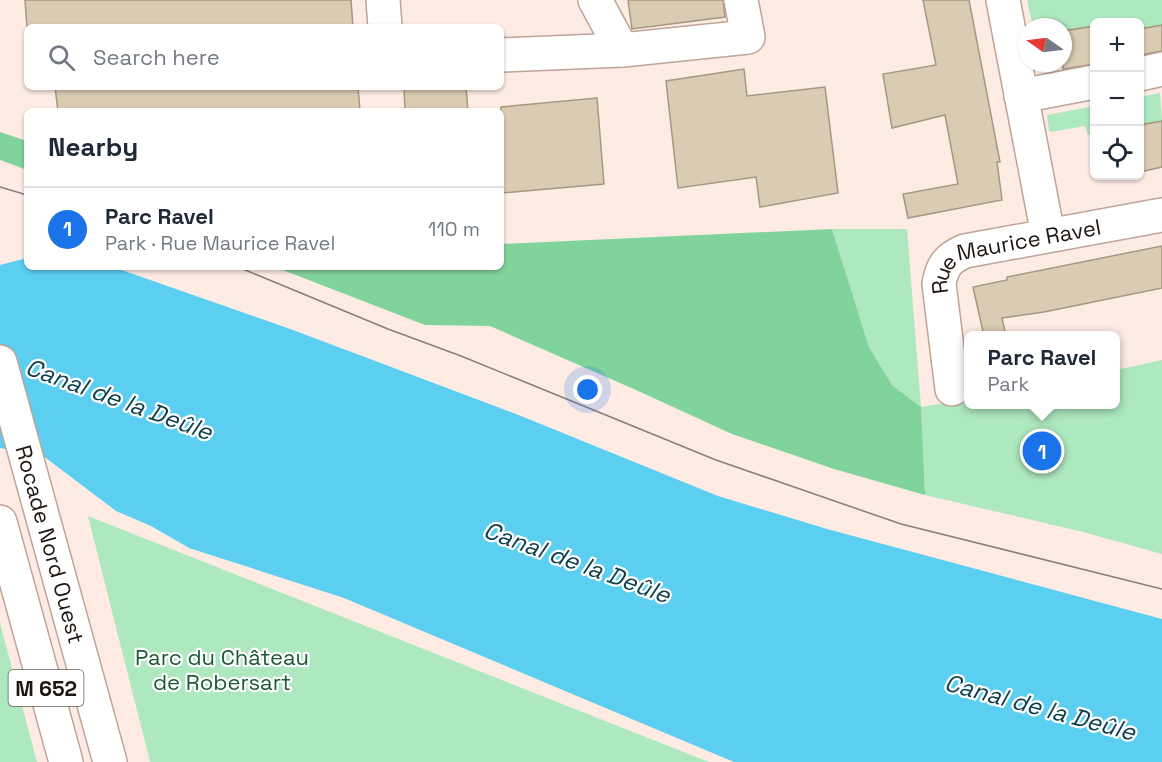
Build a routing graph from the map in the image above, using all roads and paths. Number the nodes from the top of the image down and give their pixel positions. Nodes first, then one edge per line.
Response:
1 (383, 0) edge
2 (596, 0) edge
3 (741, 0) edge
4 (1003, 0) edge
5 (385, 24) edge
6 (622, 50) junction
7 (504, 55) edge
8 (1162, 69) edge
9 (1144, 73) edge
10 (1090, 83) edge
11 (1021, 96) junction
12 (1162, 215) edge
13 (1048, 235) junction
14 (0, 362) edge
15 (952, 389) dead end
16 (0, 522) edge
17 (66, 762) edge
18 (110, 762) edge

1 - 5 main road
2 - 6 main road
3 - 6 main road
4 - 11 main road
6 - 7 main road
8 - 9 main road
10 - 11 main road
11 - 13 main road
12 - 13 main road, Rue Maurice Ravel
13 - 15 main road, Rue Maurice Ravel
14 - 18 main road, Rocade Nord Ouest / M 652
16 - 17 main road, Rocade Nord Ouest / M 652

